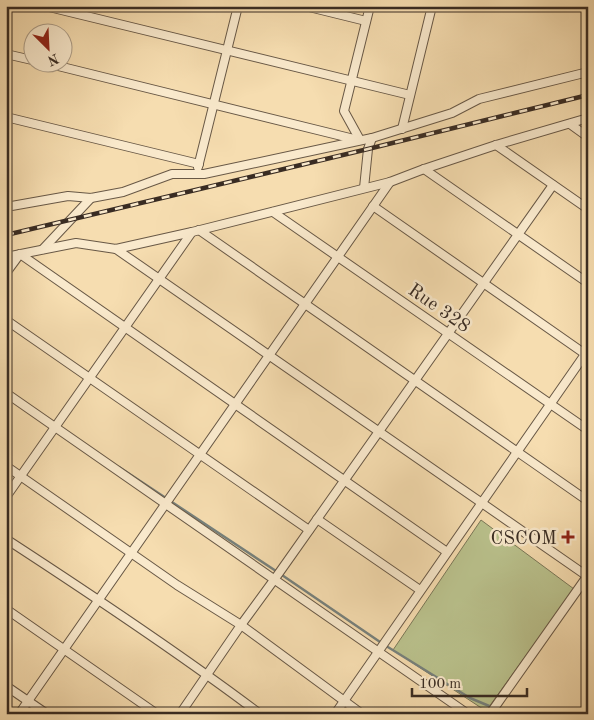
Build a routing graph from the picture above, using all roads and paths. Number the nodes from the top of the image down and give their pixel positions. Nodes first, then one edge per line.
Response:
1 (45, 6) edge
2 (238, 6) edge
3 (305, 6) edge
4 (370, 6) edge
5 (432, 6) edge
6 (366, 21) junction
7 (227, 50) junction
8 (6, 54) edge
9 (22, 58) edge
10 (72, 69) edge
11 (588, 72) edge
12 (351, 81) junction
13 (410, 95) junction
14 (214, 104) junction
15 (6, 117) edge
16 (588, 118) edge
17 (570, 124) junction
18 (402, 129) junction
19 (588, 137) edge
20 (372, 138) junction
21 (360, 140) junction
22 (496, 146) junction
23 (199, 164) junction
24 (424, 169) junction
25 (196, 174) junction
26 (390, 182) junction
27 (553, 185) junction
28 (364, 188) junction
29 (91, 198) junction
30 (373, 206) junction
31 (6, 207) edge
32 (588, 209) edge
33 (273, 212) junction
34 (196, 231) junction
35 (518, 234) junction
36 (116, 248) junction
37 (43, 249) junction
38 (20, 254) junction
39 (6, 257) edge
40 (338, 257) junction
41 (6, 273) edge
42 (160, 279) junction
43 (483, 283) junction
44 (588, 283) edge
45 (305, 304) junction
46 (6, 320) edge
47 (125, 328) junction
48 (448, 333) junction
49 (587, 353) edge
50 (269, 355) junction
51 (90, 378) junction
52 (415, 380) junction
53 (6, 393) edge
54 (235, 404) junction
55 (550, 404) junction
56 (55, 427) junction
57 (588, 430) edge
58 (379, 431) junction
59 (517, 451) junction
60 (200, 454) junction
61 (6, 466) edge
62 (20, 476) junction
63 (345, 480) junction
64 (6, 496) edge
65 (588, 501) edge
66 (481, 503) junction
67 (166, 504) junction
68 (317, 519) junction
69 (309, 530) junction
70 (6, 539) edge
71 (447, 552) junction
72 (131, 553) junction
73 (587, 575) edge
74 (275, 579) junction
75 (420, 590) junction
76 (98, 599) junction
77 (6, 609) edge
78 (241, 625) junction
79 (64, 649) junction
80 (378, 651) junction
81 (207, 674) junction
82 (6, 686) edge
83 (28, 701) junction
84 (344, 701) junction
85 (19, 714) edge
86 (46, 714) edge
87 (157, 714) edge
88 (180, 714) edge
89 (260, 714) edge
90 (335, 714) edge
91 (362, 714) edge
92 (468, 714) edge
93 (490, 714) edge

1 - 7 street
2 - 7 street
3 - 6 street
4 - 6 street
5 - 13 street
6 - 12 street
7 - 12 street
7 - 14 street
8 - 9 street
10 - 14 street
11 - 18 street
12 - 13 street
12 - 21 street
13 - 18 street
14 - 21 street
14 - 23 street
15 - 23 street
16 - 17 street
17 - 19 street
17 - 22 street
18 - 20 street
20 - 21 street
20 - 28 street
21 - 25 street
22 - 24 street
22 - 27 street
23 - 25 street
24 - 26 street
24 - 35 street
25 - 29 street
26 - 28 street
26 - 30 street
27 - 32 street
27 - 35 street
28 - 33 street
29 - 31 street
29 - 37 street
30 - 40 street
30 - 43 street
33 - 34 street
33 - 40 street, Rue 328
34 - 36 street
34 - 42 street
34 - 45 street
35 - 43 street
35 - 44 street
36 - 37 street
36 - 42 street
37 - 38 street
38 - 39 street
38 - 41 street
38 - 47 street
40 - 45 street
40 - 48 street, Rue 328
42 - 47 street
42 - 50 street
43 - 48 street
43 - 49 street
45 - 50 street
45 - 52 street
46 - 51 street
47 - 51 street
47 - 54 street
48 - 52 street
48 - 55 street, Rue 328
49 - 55 street
50 - 54 street
50 - 58 street
51 - 56 street
51 - 60 street
52 - 58 street
52 - 59 street
53 - 56 street
54 - 60 street
54 - 63 street
55 - 57 street, Rue 328
55 - 59 street
56 - 62 street
56 - 67 street
58 - 63 street
58 - 66 street
59 - 65 street
59 - 66 street
60 - 67 street
60 - 69 street
61 - 62 street
62 - 64 street
62 - 72 street
63 - 68 street
63 - 71 street
66 - 71 street
66 - 73 street
67 - 72 street
67 - 74 street
68 - 69 street
68 - 75 street
69 - 74 street
70 - 76 street
71 - 75 street
72 - 76 street
72 - 78 street
73 - 93 street
74 - 78 street
74 - 80 street
75 - 80 street
76 - 79 street
76 - 81 street
77 - 79 street
78 - 81 street
78 - 84 street
79 - 83 street
79 - 87 street
80 - 84 street
80 - 92 street
81 - 88 street
81 - 89 street
82 - 83 street
83 - 85 street
83 - 86 street
84 - 90 street
84 - 91 street

